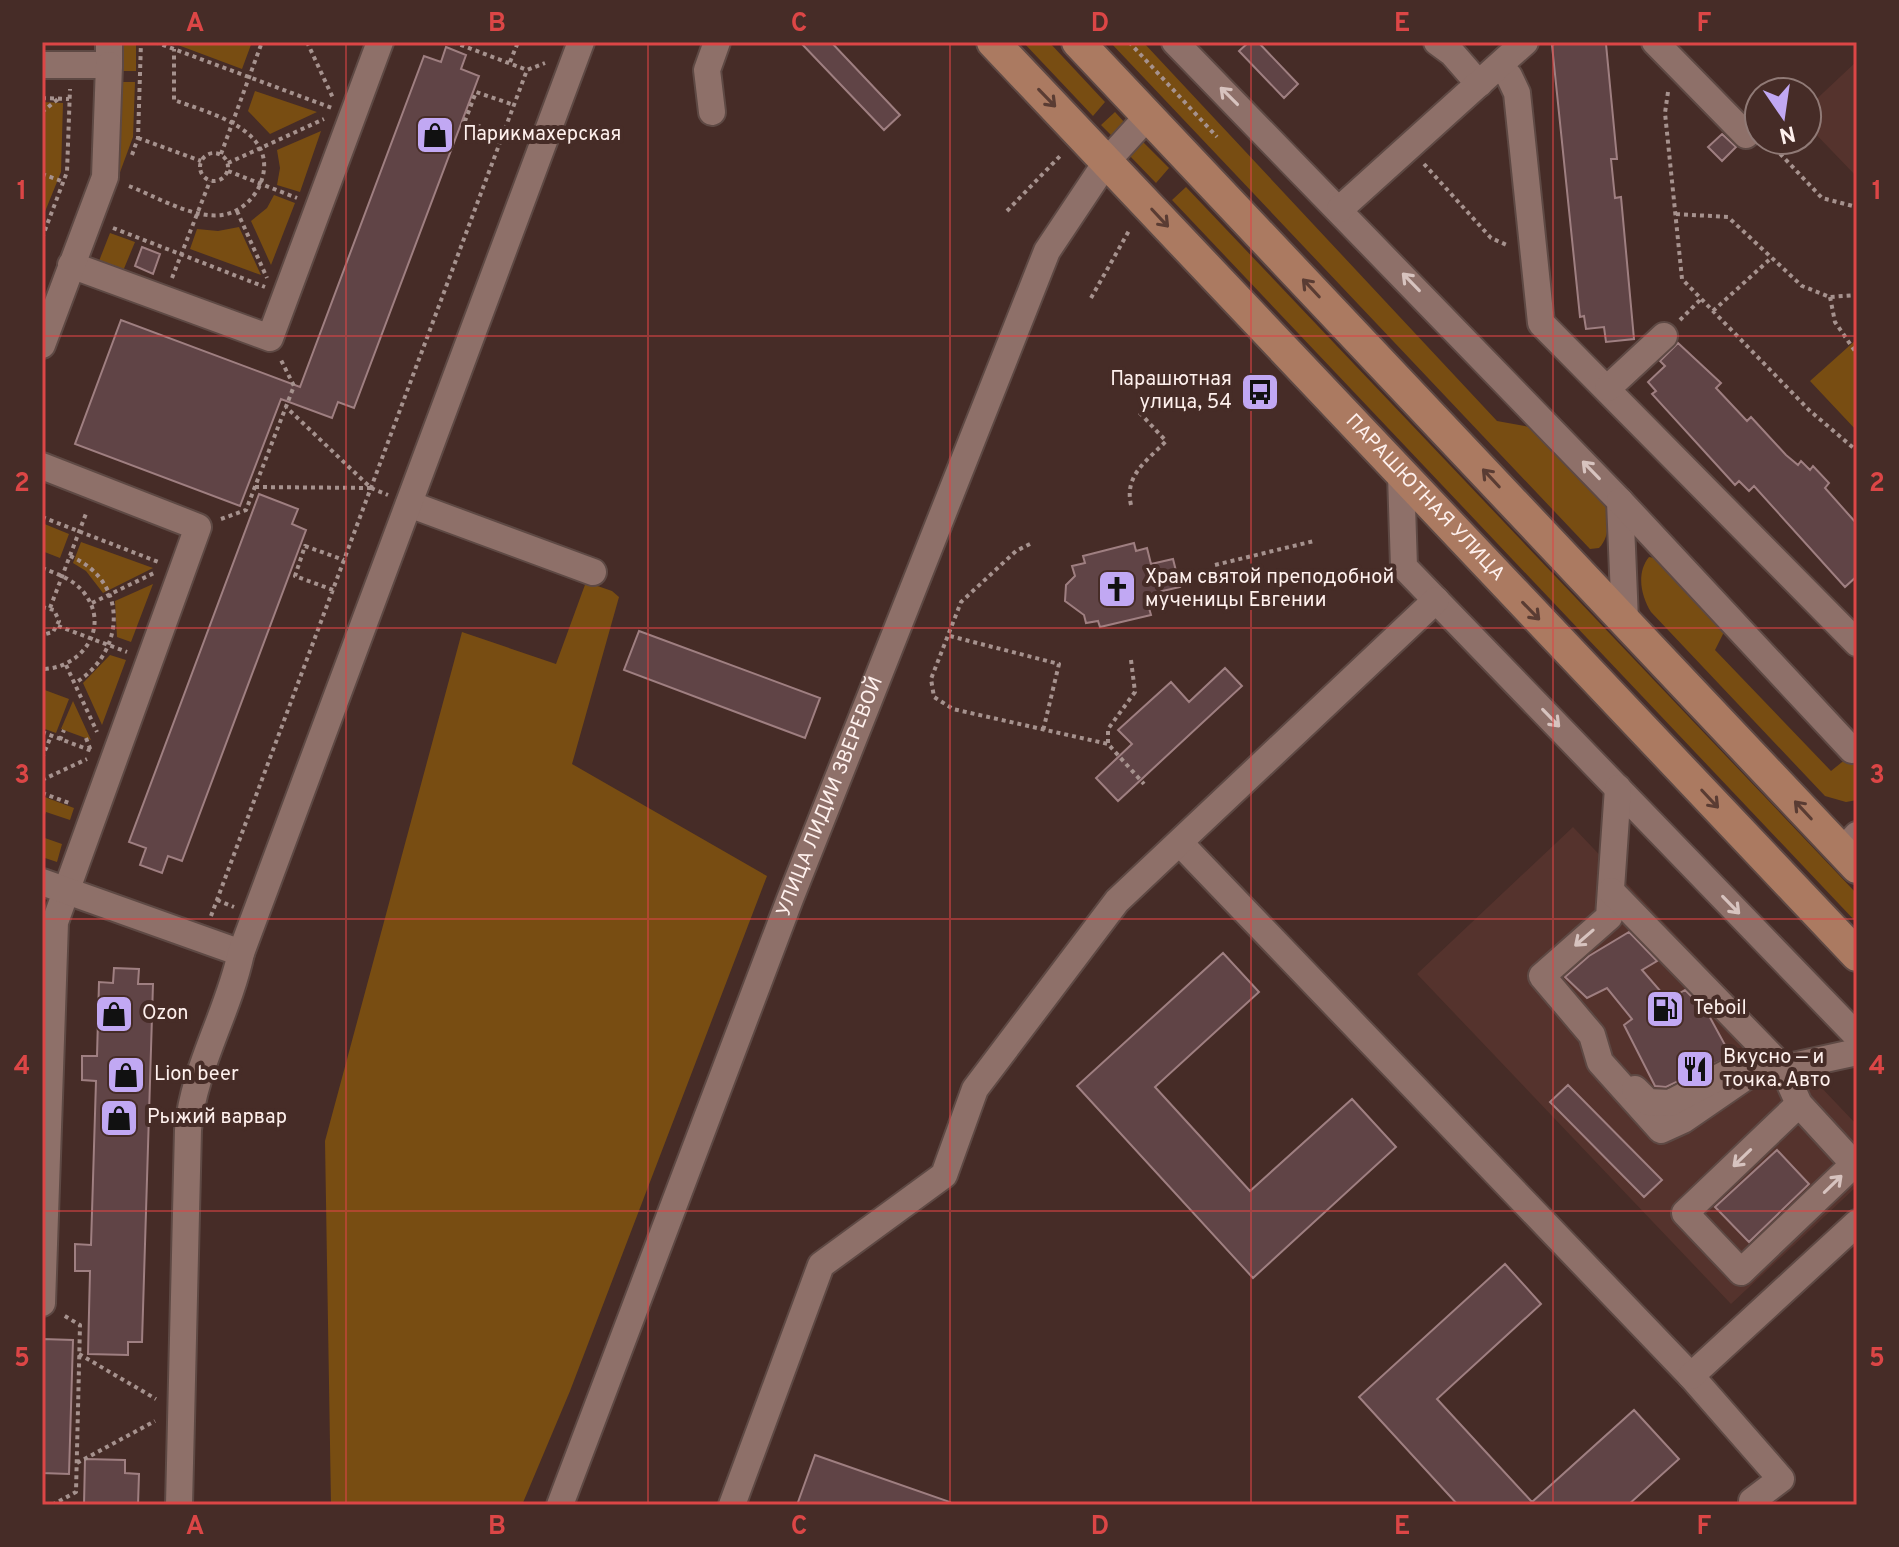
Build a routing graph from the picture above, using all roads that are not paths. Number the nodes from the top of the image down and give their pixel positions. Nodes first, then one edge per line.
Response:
1 (380, 42) edge
2 (581, 42) edge
3 (717, 42) edge
4 (993, 42) edge
5 (1078, 42) edge
6 (1175, 42) edge
7 (1437, 42) edge
8 (1525, 42) edge
9 (1655, 42) edge
10 (109, 54) edge
11 (42, 65) edge
12 (1498, 67) junction
13 (1479, 84) junction
14 (712, 112) dead end
15 (1148, 116) junction
16 (1743, 125) edge
17 (1107, 161) junction
18 (1340, 209) junction
19 (71, 265) junction
20 (1664, 336) dead end
21 (42, 345) edge
22 (1608, 388) junction
23 (42, 466) edge
24 (1401, 475) junction
25 (1620, 501) junction
26 (409, 504) junction
27 (593, 572) dead end
28 (1436, 600) junction
29 (1625, 620) junction
30 (1857, 643) edge
31 (1852, 750) dead end
32 (1618, 788) junction
33 (1180, 843) junction
34 (1852, 851) edge
35 (53, 886) edge
36 (1611, 891) junction
37 (47, 945) edge
38 (241, 953) junction
39 (1857, 955) edge
40 (1857, 1036) edge
41 (1857, 1052) edge
42 (1783, 1068) junction
43 (1799, 1104) junction
44 (1857, 1223) edge
45 (43, 1303) edge
46 (1691, 1376) junction
47 (179, 1505) edge
48 (560, 1505) edge
49 (732, 1505) edge
50 (1752, 1505) edge

1 - 19 street
2 - 26 street
3 - 14 street
4 -> 17 main road, ПАРАШЮТНАЯ УЛИЦА
5 - 15 main road
18 -> 6 street
7 - 13 street
8 - 12 street
9 - 16 street
10 - 11 street
10 - 19 street
12 - 13 street
12 - 22 street
13 - 18 street
15 - 17 street, УЛИЦА ЛИДИИ ЗВЕРЕВОЙ
29 -> 15 main road
17 -> 24 main road, ПАРАШЮТНАЯ УЛИЦА
17 - 48 street, УЛИЦА ЛИДИИ ЗВЕРЕВОЙ
25 -> 18 street
19 - 21 street
20 - 22 street
22 - 30 street
23 - 35 street
24 - 28 street
24 -> 39 main road, ПАРАШЮТНАЯ УЛИЦА
25 - 29 street
25 - 31 street
26 - 27 street
26 - 38 street
28 -> 32 street
28 - 33 street
34 -> 29 main road
32 - 36 street
32 -> 40 street
33 - 46 street
33 - 49 street
35 - 37 street
35 - 38 street
36 - 42 street
36 -> 42 street
37 - 45 street
38 - 47 street
41 - 42 street
42 - 43 street
43 -> 43 street
44 - 46 street
46 - 50 street

